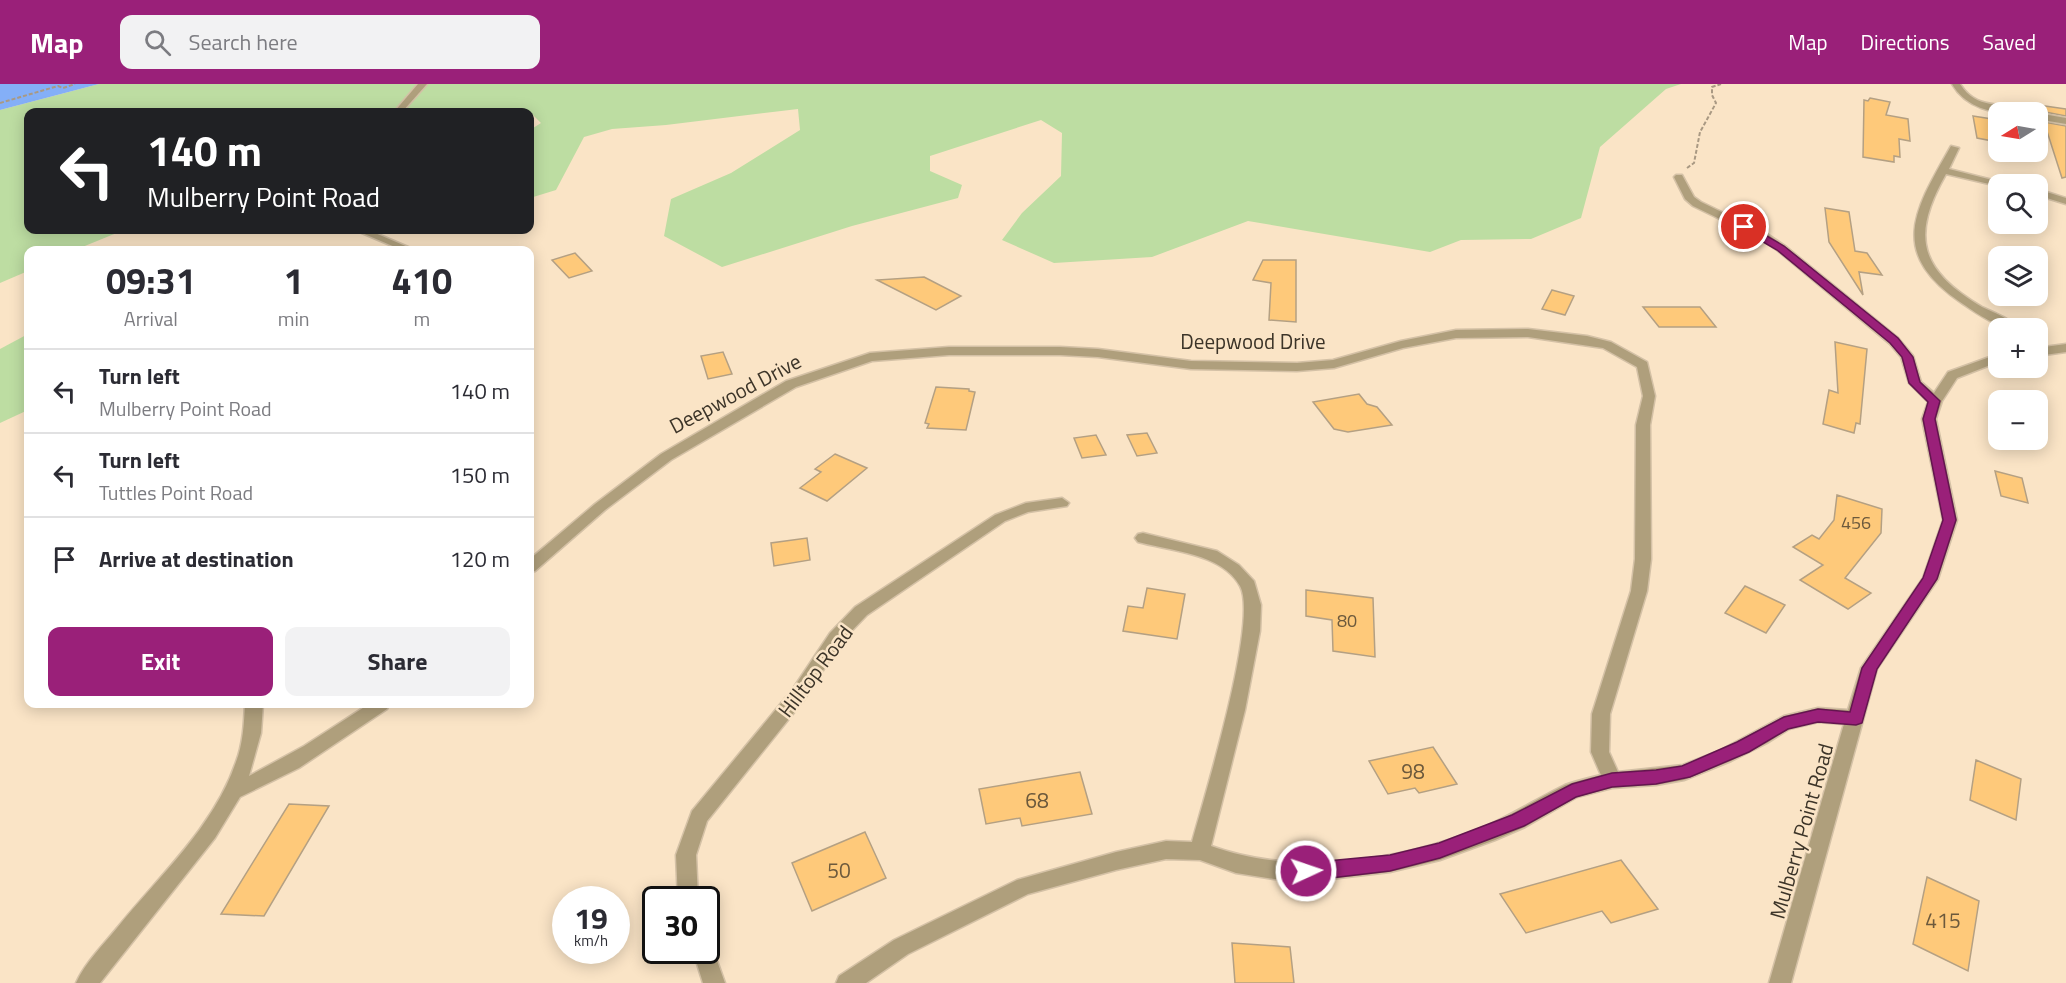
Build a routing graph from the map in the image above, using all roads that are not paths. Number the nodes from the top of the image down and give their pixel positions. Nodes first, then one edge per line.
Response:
1 (423, 84) edge
2 (1956, 84) edge
3 (1988, 106) edge
4 (402, 108) edge
5 (2048, 118) edge
6 (2066, 121) edge
7 (1954, 148) dead end
8 (1944, 171) junction
9 (1679, 177) road end
10 (1988, 181) edge
11 (2048, 195) edge
12 (2066, 201) edge
13 (370, 234) edge
14 (400, 246) edge
15 (1995, 318) edge
16 (2066, 348) edge
17 (2048, 349) edge
18 (1988, 362) edge
19 (1935, 401) junction
20 (1062, 503) dead end
21 (1143, 538) dead end
22 (534, 564) edge
23 (254, 708) edge
24 (375, 708) edge
25 (1856, 718) junction
26 (1612, 780) junction
27 (235, 791) junction
28 (1200, 851) junction
29 (687, 886) edge
30 (708, 964) edge
31 (87, 983) edge
32 (714, 983) edge
33 (847, 983) edge
34 (1780, 983) edge

1 - 4 street
2 - 3 street
5 - 6 street
7 - 8 street
8 - 10 street
8 - 15 street
9 - 19 street
11 - 12 street
13 - 14 street
16 - 17 street
18 - 19 street, Mulberry Point Road
19 - 25 street, Mulberry Point Road
20 - 29 street, Hilltop Road
21 - 28 street
22 - 26 street, Deepwood Drive
23 - 27 street
24 - 27 street
25 - 26 street
25 - 34 street, Mulberry Point Road
26 - 28 street
27 - 31 street
28 - 33 street
30 - 32 street

